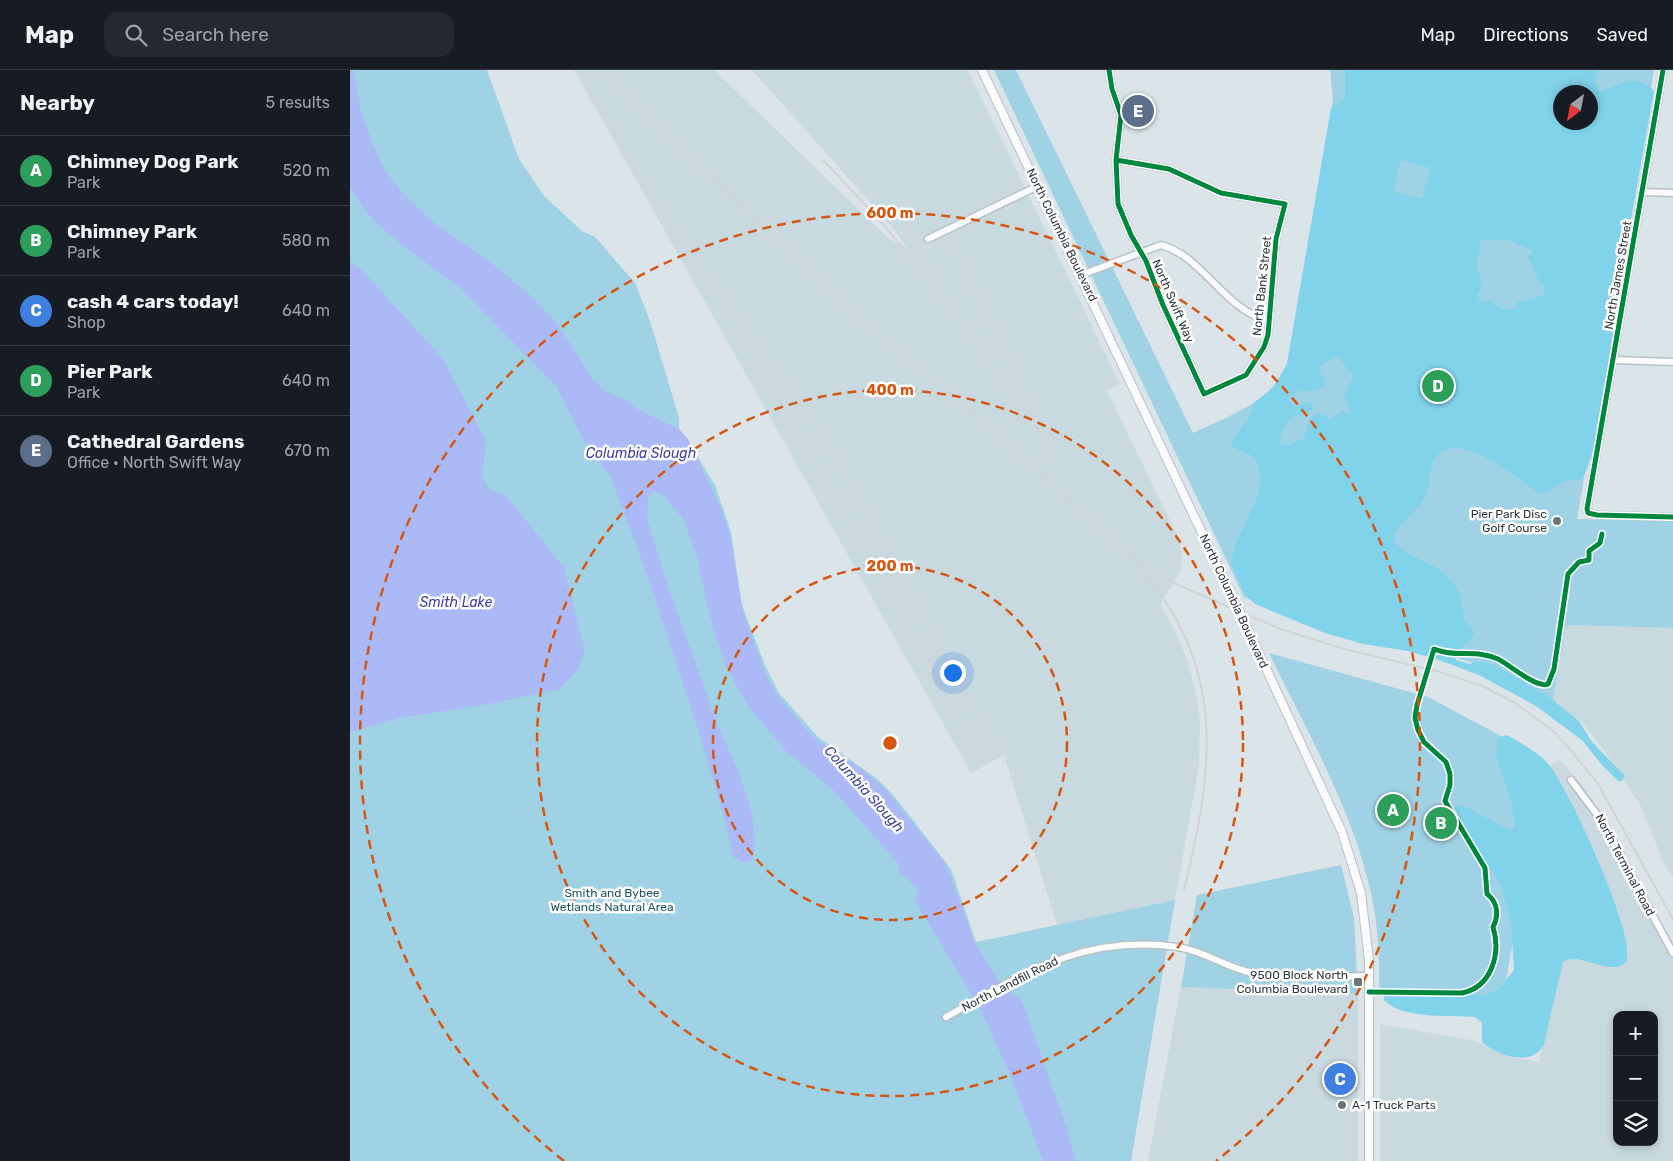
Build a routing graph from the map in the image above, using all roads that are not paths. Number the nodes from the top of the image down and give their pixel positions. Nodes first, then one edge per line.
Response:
1 (982, 70) edge
2 (1110, 70) edge
3 (1663, 70) edge
4 (1116, 160) junction
5 (1038, 186) junction
6 (1642, 192) junction
7 (1673, 193) edge
8 (928, 239) dead end
9 (1141, 252) junction
10 (1081, 275) junction
11 (1268, 320) junction
12 (1614, 360) junction
13 (1673, 362) edge
14 (1204, 394) joint
15 (1673, 517) edge
16 (1572, 780) dead end
17 (1673, 953) edge
18 (1369, 976) junction
19 (946, 1016) dead end
20 (1370, 1161) edge

1 - 5 main road, North Columbia Boulevard
2 - 4 street, North Swift Way
3 - 6 street, North James Street
4 - 9 street, North Swift Way
4 - 11 street, North Bank Street
5 - 8 street
5 - 10 main road, North Columbia Boulevard
6 - 7 street
6 - 12 street, North James Street
9 - 10 street
9 - 11 street
9 - 14 street, North Swift Way
10 - 18 main road, North Columbia Boulevard, bridge
11 - 14 street, North Bank Street
12 - 13 street
12 - 15 street, North James Street
16 - 17 street, North Terminal Road
18 - 19 street, North Landfill Road
18 - 20 main road, North Columbia Boulevard

